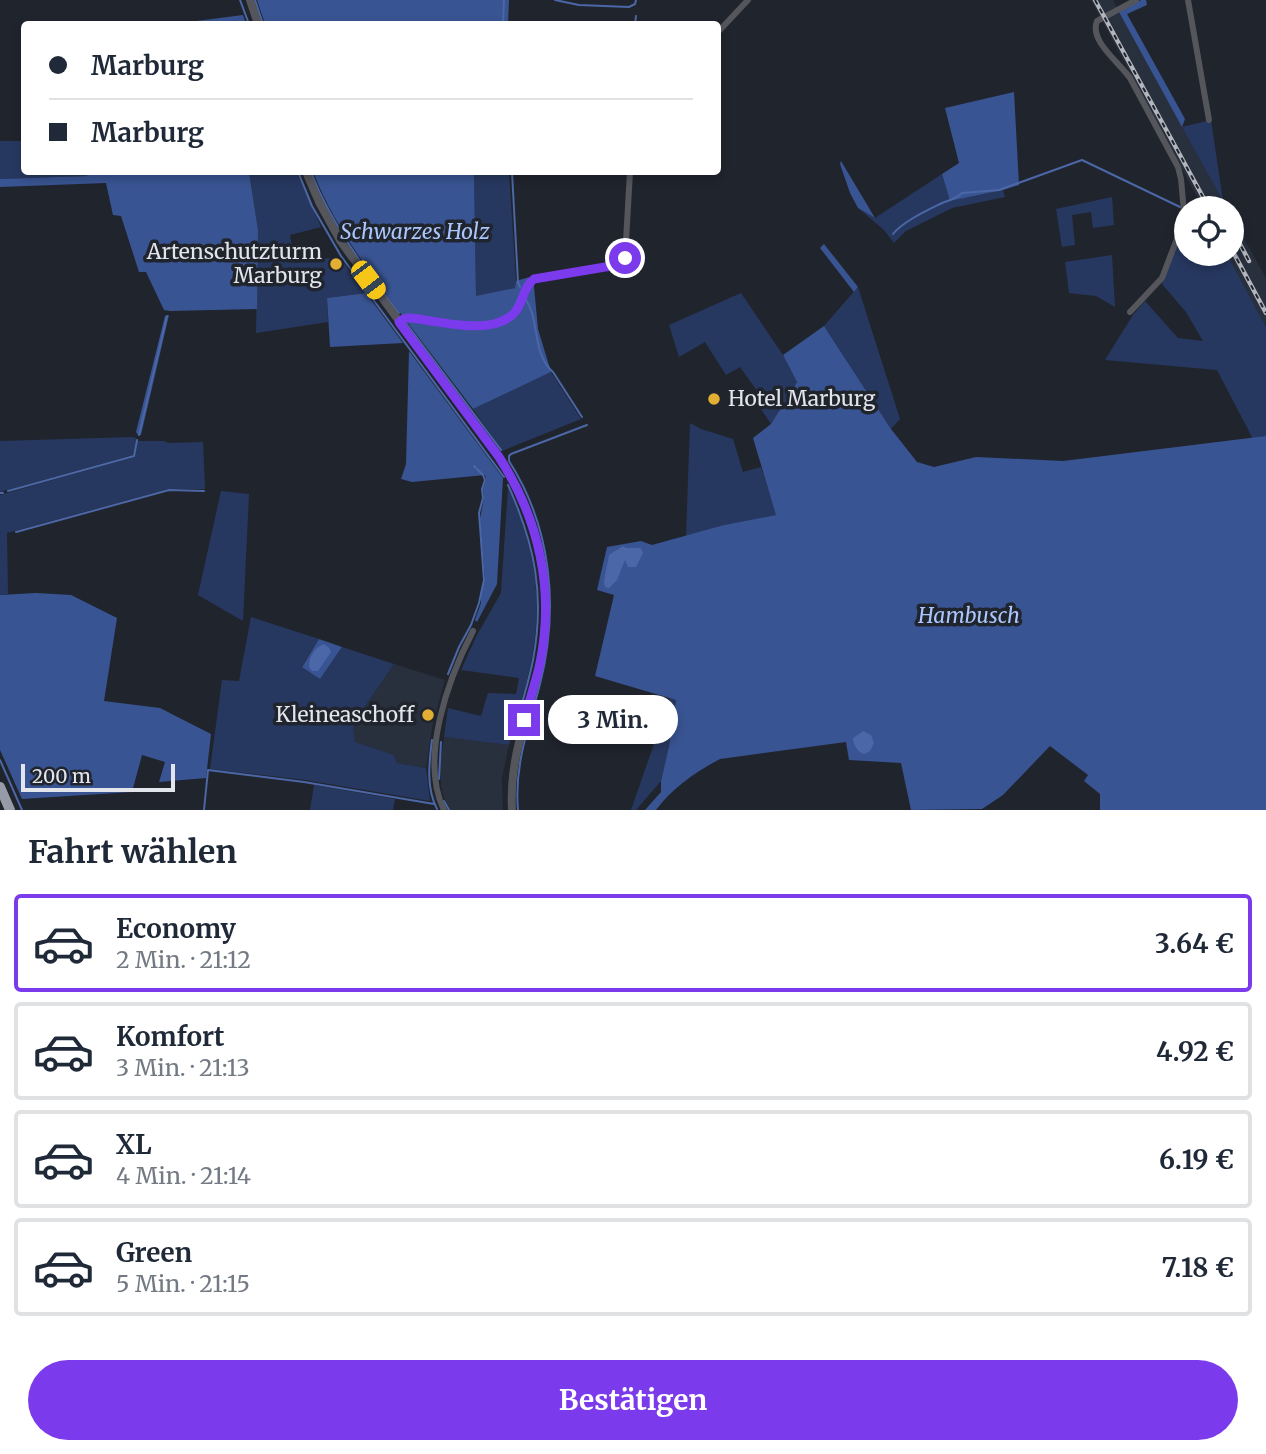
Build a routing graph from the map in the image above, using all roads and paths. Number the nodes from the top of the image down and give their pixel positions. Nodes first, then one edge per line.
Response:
1 (250, 0) edge
2 (748, 0) edge
3 (1136, 0) edge
4 (1188, 0) edge
5 (257, 21) edge
6 (721, 30) edge
7 (1209, 120) dead end
8 (307, 175) edge
9 (630, 175) edge
10 (1130, 312) dead end
11 (399, 322) junction
12 (473, 631) dead end
13 (0, 786) edge
14 (10, 810) edge
15 (444, 810) edge
16 (512, 810) edge

1 - 5 street
2 - 6 street
3 - 10 street
4 - 7 street
8 - 11 street
9 - 11 street
11 - 16 street
12 - 15 street
13 - 14 highway

